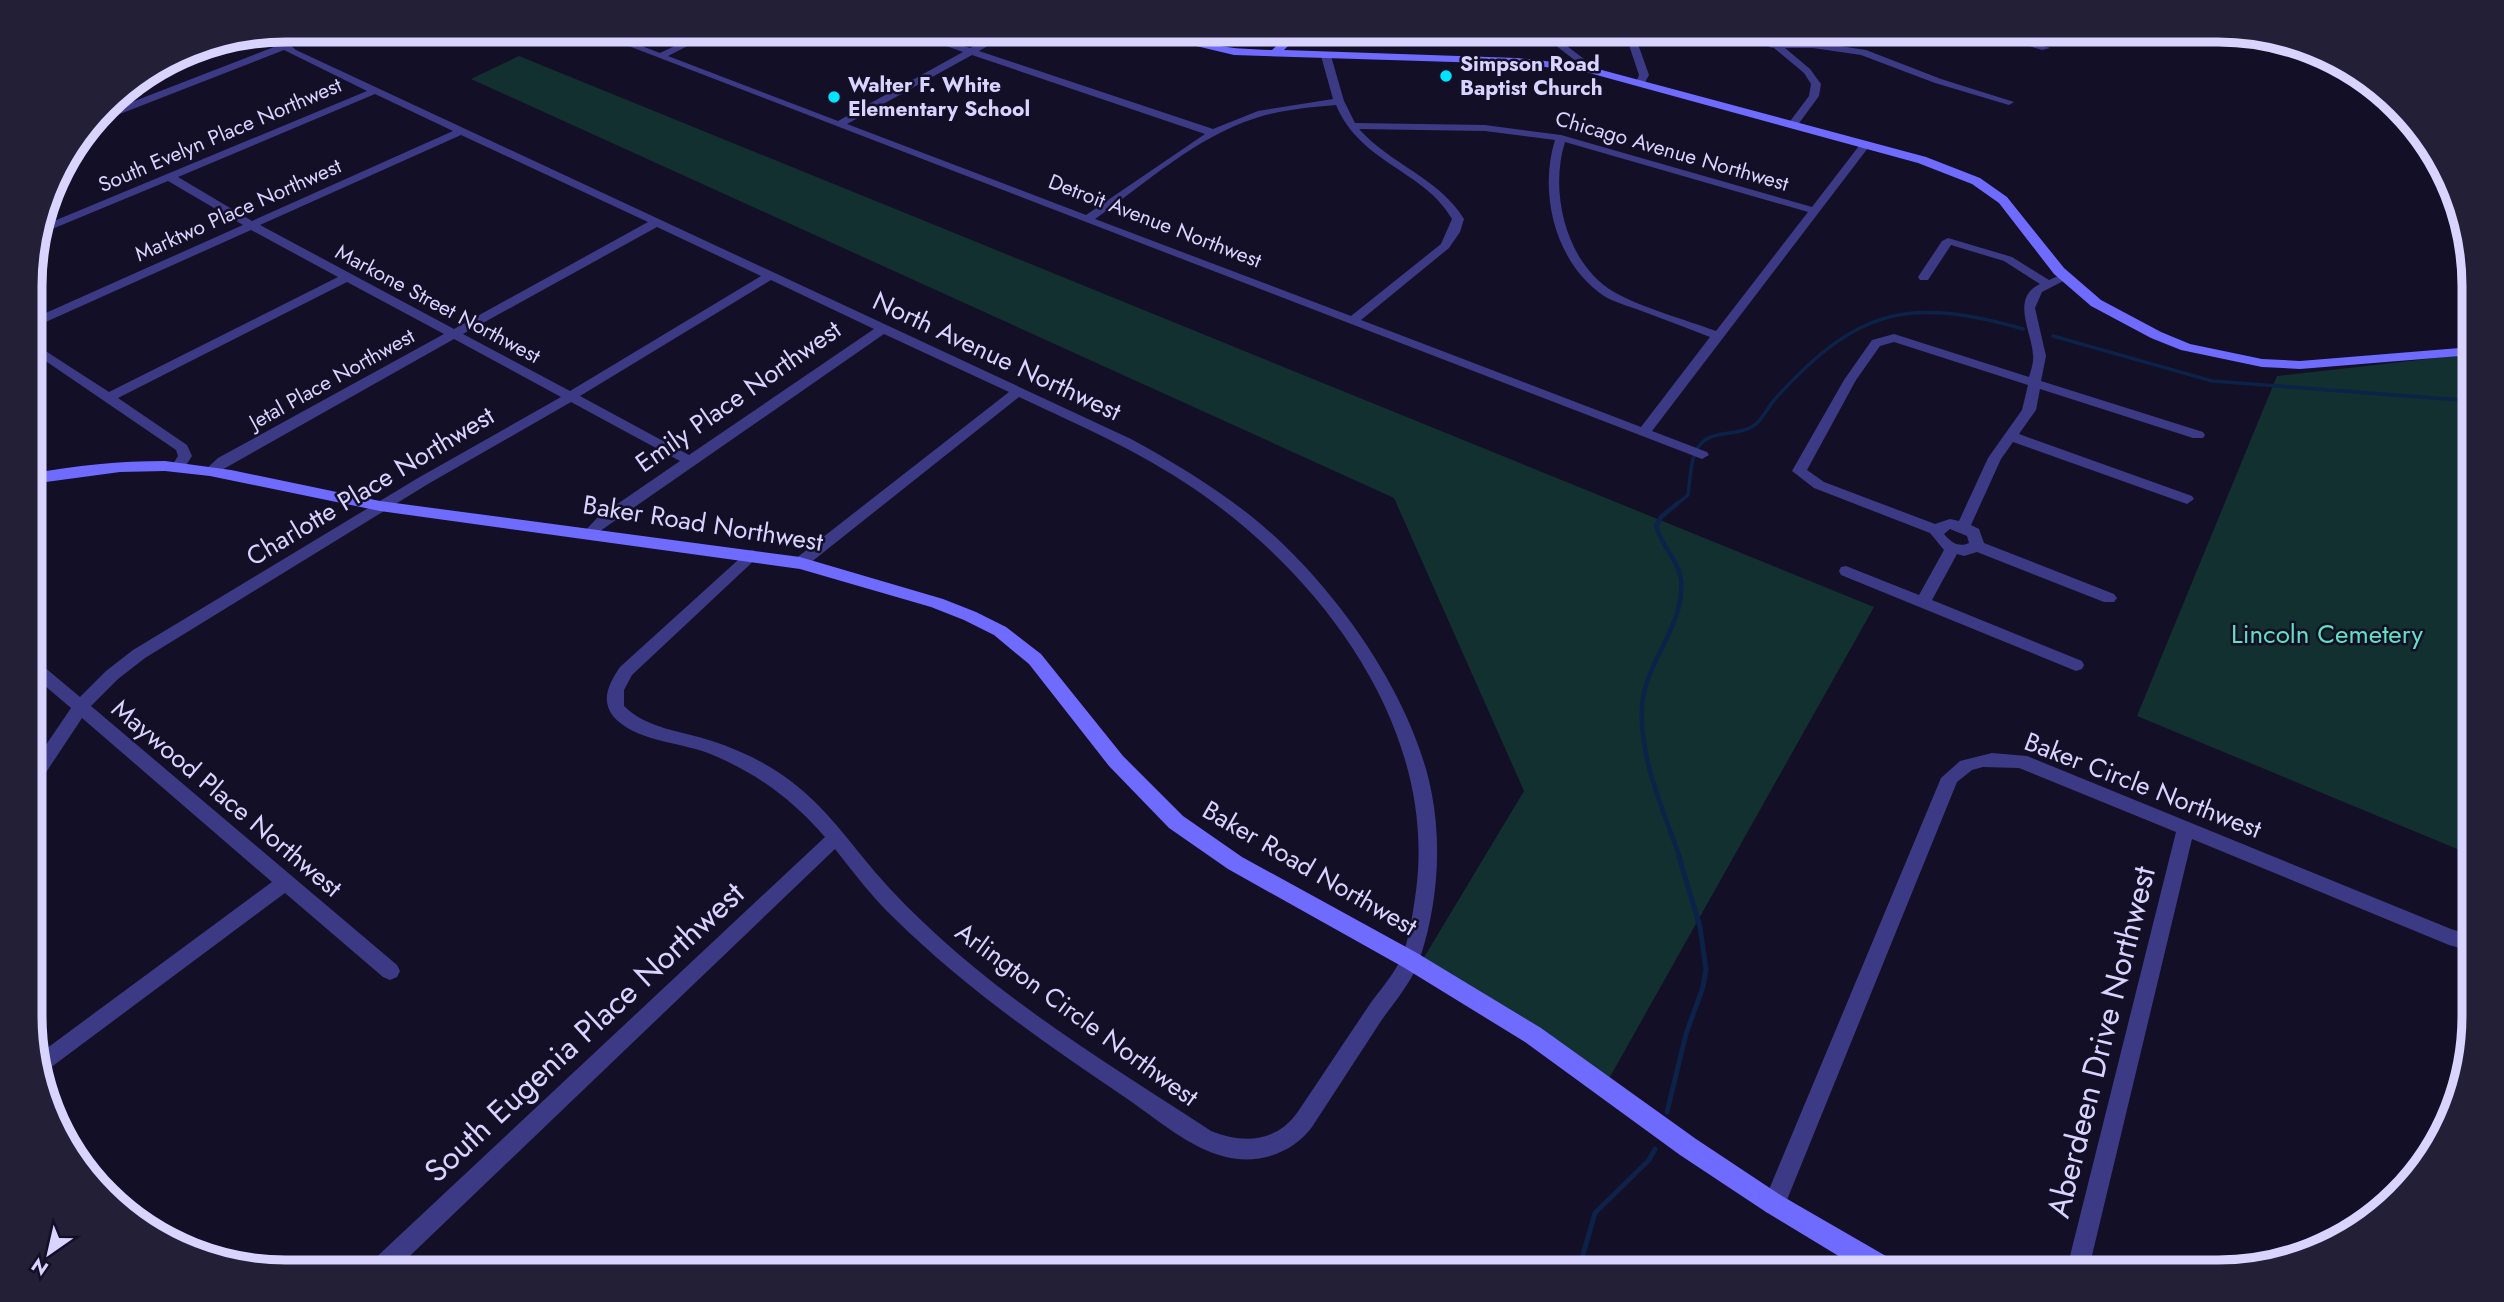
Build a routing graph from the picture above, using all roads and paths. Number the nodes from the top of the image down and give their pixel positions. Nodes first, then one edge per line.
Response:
1 (278, 42) edge
2 (626, 42) edge
3 (690, 42) edge
4 (942, 42) edge
5 (990, 42) edge
6 (1195, 42) edge
7 (1287, 42) edge
8 (1556, 42) edge
9 (1632, 42) edge
10 (1769, 42) edge
11 (2024, 42) edge
12 (1772, 45) junction
13 (283, 47) junction
14 (2045, 48) dead end
15 (972, 52) junction
16 (662, 55) junction
17 (1273, 55) junction
18 (1326, 56) junction
19 (1583, 68) junction
20 (1641, 82) junction
21 (375, 91) junction
22 (1338, 102) junction
23 (2009, 102) dead end
24 (114, 113) edge
25 (842, 124) junction
26 (1793, 124) junction
27 (1351, 126) junction
28 (461, 131) junction
29 (1213, 133) junction
30 (1561, 138) junction
31 (1866, 144) junction
32 (169, 177) junction
33 (1815, 211) junction
34 (1089, 218) junction
35 (657, 222) junction
36 (251, 225) junction
37 (49, 227) edge
38 (771, 275) junction
39 (348, 277) junction
40 (2065, 277) junction
41 (1924, 278) dead end
42 (2049, 285) junction
43 (43, 319) edge
44 (1354, 320) junction
45 (884, 328) junction
46 (454, 334) junction
47 (1718, 336) junction
48 (2462, 352) edge
49 (43, 354) edge
50 (2034, 384) junction
51 (1019, 391) junction
52 (570, 397) junction
53 (108, 398) junction
54 (1645, 431) junction
55 (2198, 435) dead end
56 (2010, 436) junction
57 (1702, 455) dead end
58 (690, 461) junction
59 (178, 467) junction
60 (211, 471) junction
61 (43, 477) edge
62 (2187, 499) dead end
63 (380, 506) junction
64 (1963, 527) junction
65 (1937, 530) junction
66 (590, 533) junction
67 (1977, 545) junction
68 (1952, 549) junction
69 (753, 555) junction
70 (800, 563) junction
71 (1846, 571) dead end
72 (2109, 598) dead end
73 (1923, 602) junction
74 (2076, 665) dead end
75 (42, 675) edge
76 (80, 708) junction
77 (42, 765) edge
78 (2186, 827) junction
79 (835, 838) junction
80 (286, 882) junction
81 (2462, 941) edge
82 (1410, 960) junction
83 (390, 971) dead end
84 (46, 1060) edge
85 (1774, 1204) junction
86 (1867, 1259) edge
87 (2080, 1259) edge
88 (390, 1260) edge

1 - 13 street, North Avenue Northwest
2 - 16 street, Detroit Avenue Northwest
3 - 16 street
4 - 15 street
5 - 15 street
6 - 17 street
7 - 17 street
8 - 19 street
9 - 20 street
10 - 12 street
11 - 14 street
12 - 23 street
12 - 26 street
13 - 21 street, North Avenue Northwest
13 - 24 street
15 - 25 street
15 - 29 street
16 - 25 street, Detroit Avenue Northwest
17 - 18 street
18 - 19 street
18 - 22 street
19 - 20 street
20 - 26 street
21 - 28 street, North Avenue Northwest
21 - 32 street, South Evelyn Place Northwest
22 - 27 street
22 - 29 street
25 - 34 street, Detroit Avenue Northwest
26 - 31 street
27 - 30 street, Chicago Avenue Northwest
27 - 44 street
28 - 35 street, North Avenue Northwest
28 - 36 street, Marktwo Place Northwest
29 - 34 street
30 - 33 street, Chicago Avenue Northwest
30 - 47 street
31 - 33 street
31 - 40 street
32 - 36 street, Markone Street Northwest
32 - 37 street, South Evelyn Place Northwest
33 - 47 street
34 - 44 street, Detroit Avenue Northwest
35 - 38 street, North Avenue Northwest
35 - 46 street, Jetal Place Northwest
36 - 39 street, Markone Street Northwest
36 - 43 street, Marktwo Place Northwest
38 - 45 street, North Avenue Northwest
38 - 52 street, Charlotte Place Northwest
39 - 46 street, Markone Street Northwest
39 - 53 street
40 - 42 street
40 - 48 street
41 - 42 street
42 - 50 street
44 - 54 street, Detroit Avenue Northwest
45 - 51 street, North Avenue Northwest
45 - 58 street, Emily Place Northwest
46 - 52 street, Markone Street Northwest
46 - 60 street, Jetal Place Northwest
47 - 54 street
49 - 53 street
50 - 55 street
50 - 56 street
50 - 65 street
51 - 70 street
51 - 82 street, North Avenue Northwest
52 - 58 street, Markone Street Northwest
52 - 63 street, Charlotte Place Northwest
53 - 59 street
54 - 57 street, Detroit Avenue Northwest
56 - 62 street
56 - 64 street
58 - 66 street, Emily Place Northwest
59 - 60 street, Baker Road Northwest
59 - 61 street, Baker Road Northwest
60 - 63 street, Baker Road Northwest
63 - 66 street, Baker Road Northwest
63 - 76 street, Charlotte Place Northwest
64 - 65 street
64 - 67 street
65 - 68 street
66 - 69 street, Baker Road Northwest
67 - 68 street
67 - 72 street
68 - 73 street
69 - 70 street, Baker Road Northwest
69 - 79 street, Arlington Circle Northwest
70 - 82 street, Baker Road Northwest
71 - 73 street
73 - 74 street
75 - 76 street, Maywood Place Northwest
76 - 77 street, Charlotte Place Northwest
76 - 80 street, Maywood Place Northwest
78 - 81 street, Baker Circle Northwest
78 - 85 street, Baker Circle Northwest
78 - 87 street, Aberdeen Drive Northwest
79 - 82 street, Arlington Circle Northwest
79 - 88 street, South Eugenia Place Northwest
80 - 83 street, Maywood Place Northwest
80 - 84 street
82 - 85 street, Baker Road Northwest
85 - 86 street, Baker Road Northwest

